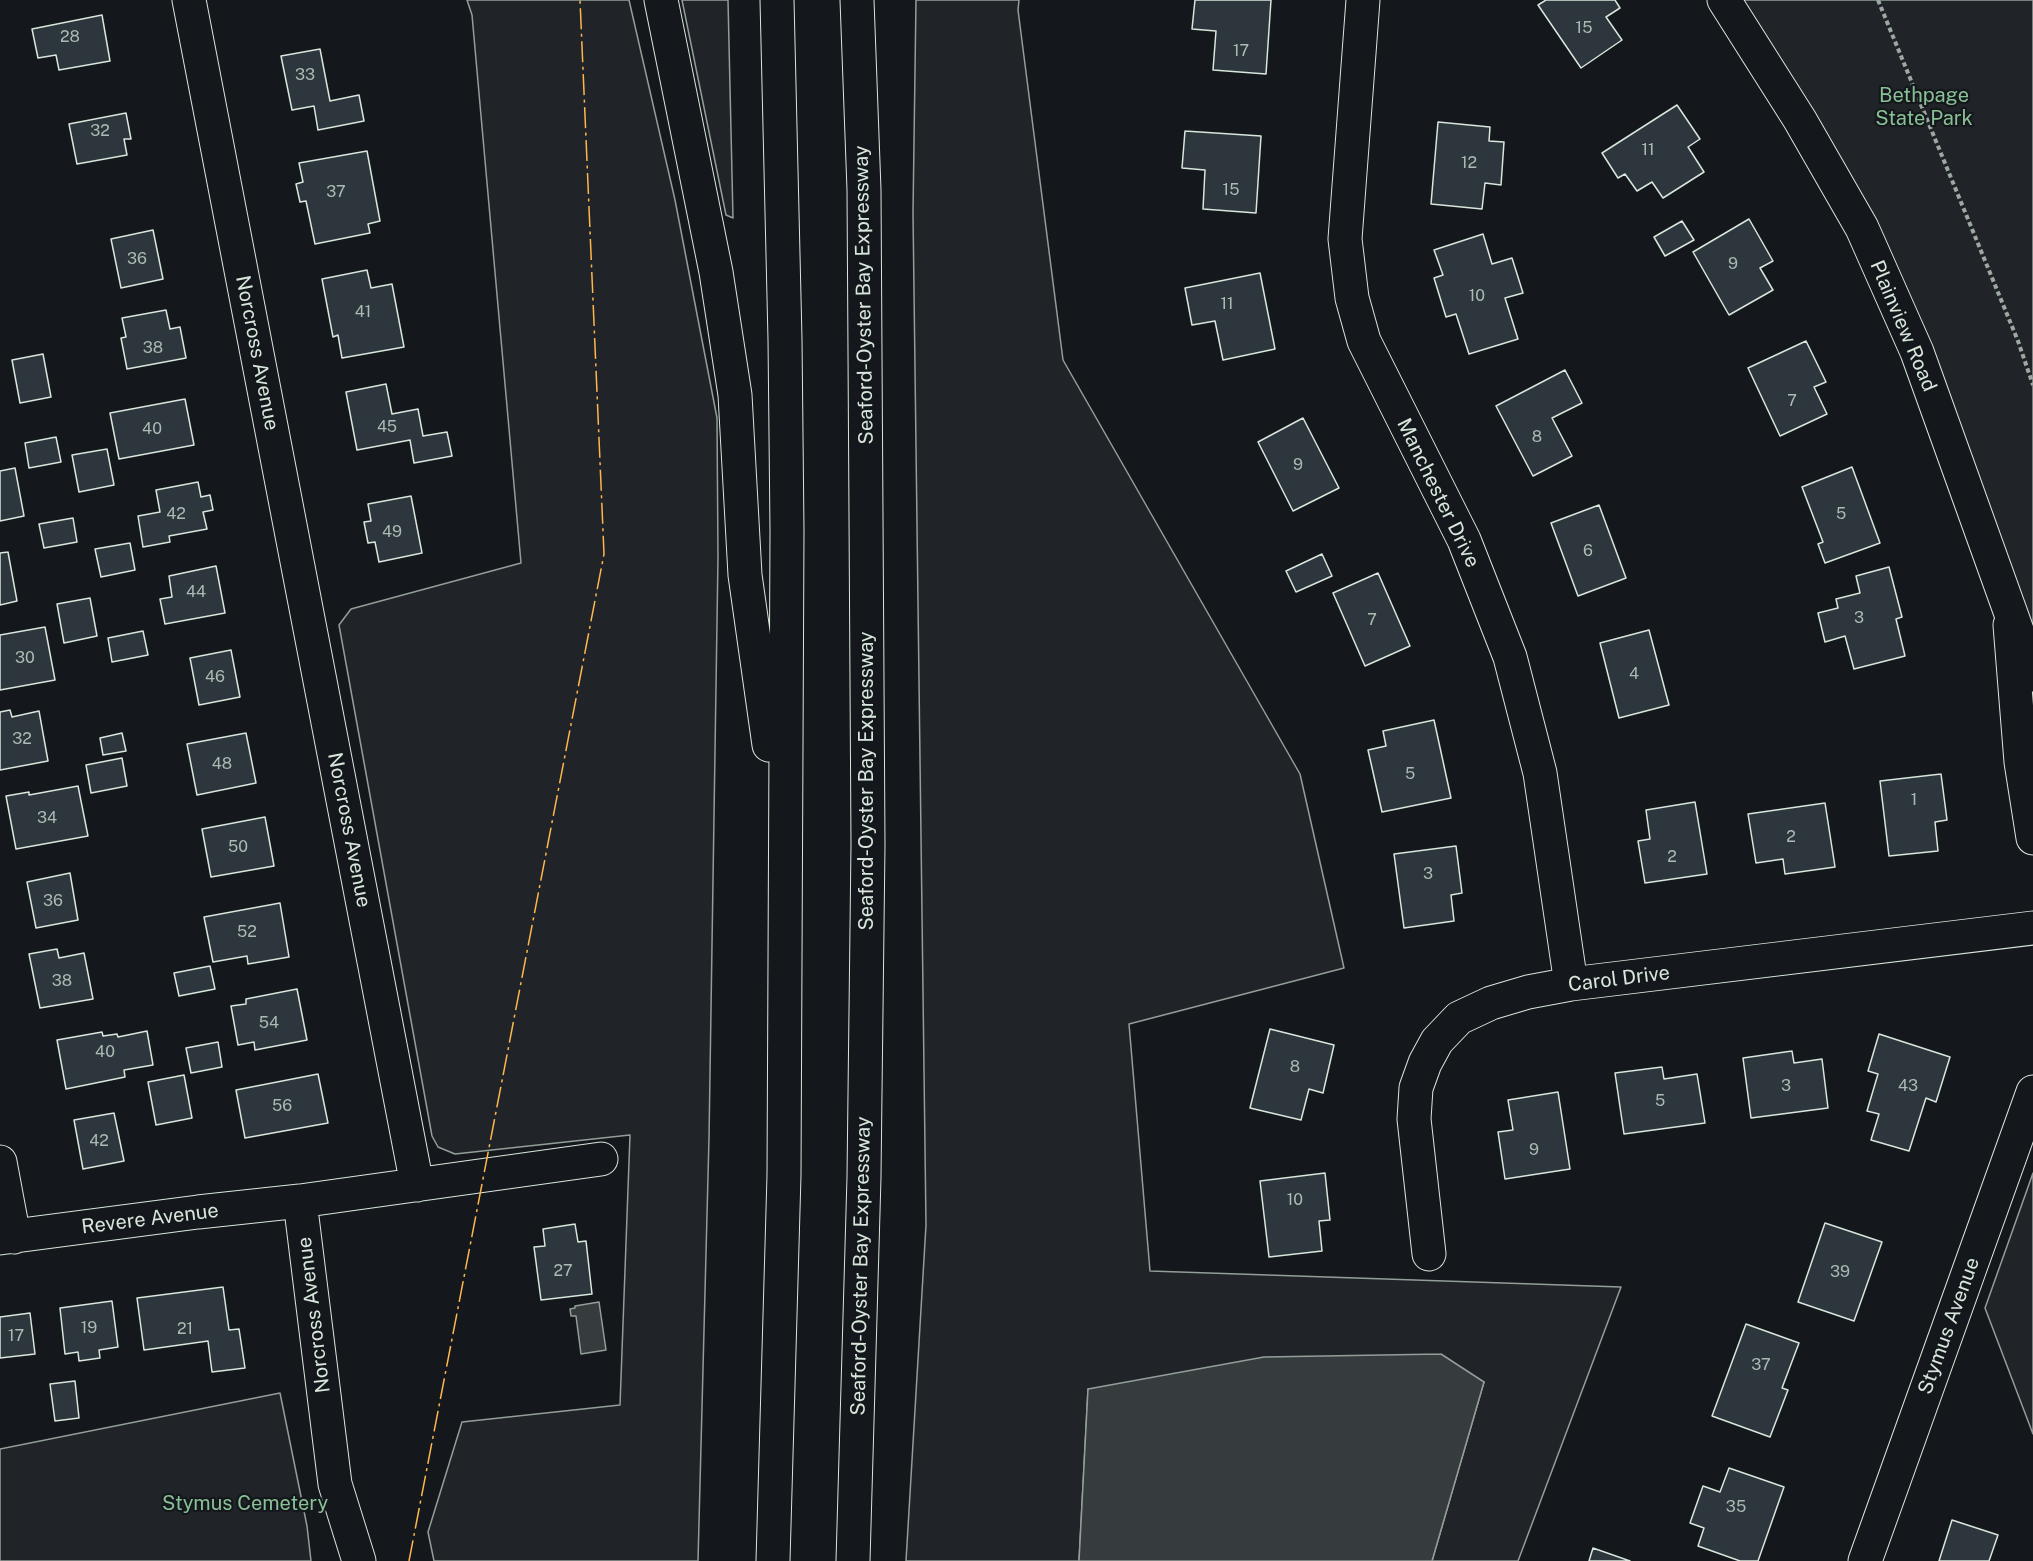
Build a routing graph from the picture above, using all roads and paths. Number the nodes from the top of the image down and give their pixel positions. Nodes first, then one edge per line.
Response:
1 (189, 0) edge
2 (661, 0) edge
3 (777, 0) edge
4 (857, 0) edge
5 (1363, 0) edge
6 (1724, 0) edge
7 (1878, 0) edge
8 (2033, 385) edge
9 (2009, 611) junction
10 (2033, 675) edge
11 (2033, 838) edge
12 (786, 861) junction
13 (2033, 928) edge
14 (1571, 984) junction
15 (2033, 1092) edge
16 (601, 1159) dead end
17 (0, 1162) edge
18 (417, 1185) junction
19 (300, 1201) junction
20 (7, 1238) edge
21 (1429, 1254) dead end
22 (359, 1561) edge
23 (773, 1561) edge
24 (853, 1561) edge
25 (1865, 1561) edge

1 - 18 main road, Norcross Avenue
2 - 12 main road
3 - 12 main road
4 - 24 main road, Seaford-Oyster Bay Expressway
5 - 14 main road, Manchester Drive
6 - 9 main road, Plainview Road
7 - 8 path
9 - 10 main road, Plainview Road
9 - 11 main road
12 - 23 main road
13 - 14 main road, Carol Drive
14 - 21 main road, Carol Drive
15 - 25 main road, Stymus Avenue
16 - 18 main road
17 - 20 main road
18 - 19 main road
19 - 20 main road, Revere Avenue
19 - 22 main road, Norcross Avenue

